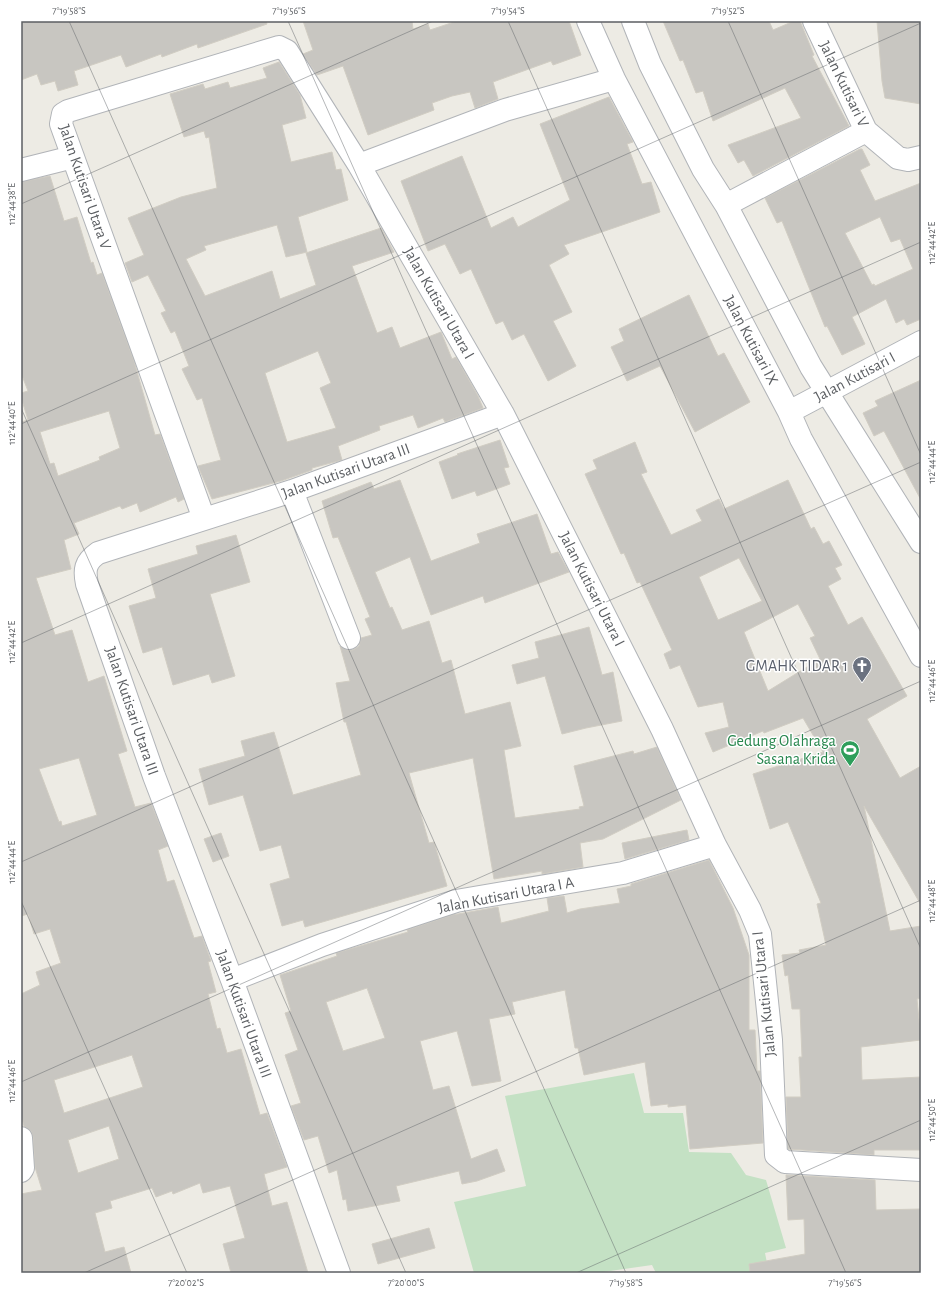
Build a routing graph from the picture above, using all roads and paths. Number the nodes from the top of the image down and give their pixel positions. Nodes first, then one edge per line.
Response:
1 (588, 21) edge
2 (633, 21) edge
3 (814, 21) edge
4 (614, 79) junction
5 (866, 131) junction
6 (73, 157) junction
7 (921, 158) edge
8 (359, 165) junction
9 (21, 170) edge
10 (726, 205) junction
11 (921, 342) edge
12 (810, 401) junction
13 (503, 414) junction
14 (292, 491) junction
15 (204, 519) junction
16 (921, 542) edge
17 (348, 638) dead end
18 (921, 656) edge
19 (715, 845) junction
20 (232, 980) junction
21 (21, 1138) edge
22 (921, 1170) edge
23 (21, 1171) edge
24 (339, 1273) edge

1 - 4 street, Jalan Kutisari IX
2 - 10 street, Jalan Kutisari IX
3 - 5 street, Jalan Kutisari V
4 - 8 street
4 - 12 street, Jalan Kutisari IX
5 - 7 street, Jalan Kutisari V
5 - 10 street
6 - 8 street, Jalan Kutisari Utara V
6 - 9 street
6 - 15 street, Jalan Kutisari Utara V
8 - 13 street, Jalan Kutisari Utara I
10 - 12 street, Jalan Kutisari IX
11 - 12 street, Jalan Kutisari I
12 - 16 street, Jalan Kutisari IX
12 - 18 street, Jalan Kutisari IX
13 - 14 street, Jalan Kutisari Utara III
13 - 19 street, Jalan Kutisari Utara I
14 - 15 street, Jalan Kutisari Utara III
14 - 17 street
15 - 20 street, Jalan Kutisari Utara III
19 - 20 street, Jalan Kutisari Utara I A
19 - 22 street, Jalan Kutisari Utara I
20 - 24 street, Jalan Kutisari Utara III
21 - 23 street

